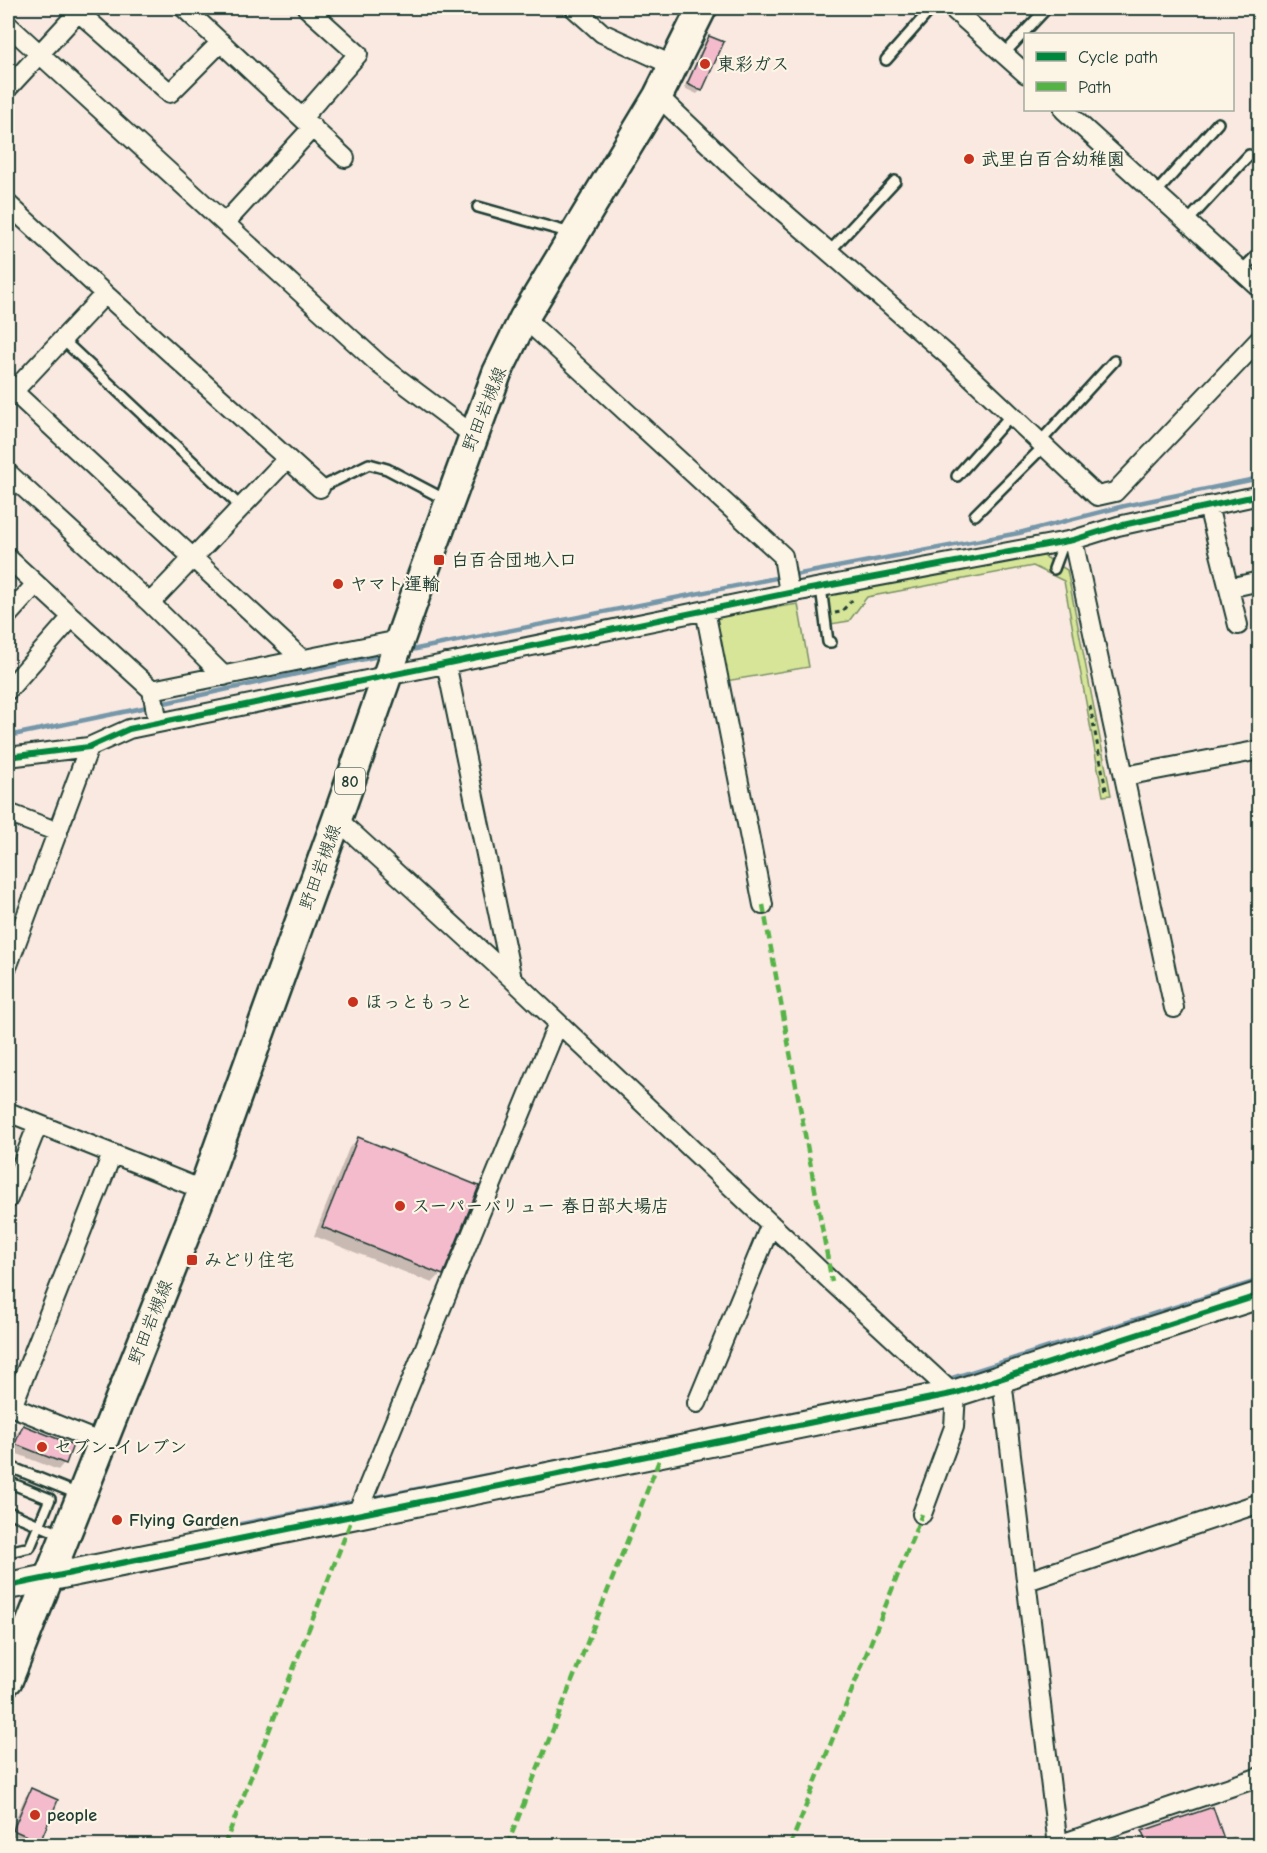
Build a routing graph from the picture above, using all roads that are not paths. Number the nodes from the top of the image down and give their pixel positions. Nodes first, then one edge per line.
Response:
1 (184, 8) edge
2 (307, 8) edge
3 (574, 8) edge
4 (702, 8) edge
5 (932, 8) edge
6 (1047, 8) edge
7 (78, 9) edge
8 (960, 10) edge
9 (8, 25) edge
10 (221, 42) junction
11 (1004, 54) junction
12 (39, 55) junction
13 (886, 60) dead end
14 (674, 66) junction
15 (1024, 72) edge
16 (8, 88) edge
17 (658, 96) junction
18 (1065, 111) edge
19 (307, 122) junction
20 (1218, 123) dead end
21 (1249, 155) dead end
22 (345, 158) dead end
23 (895, 181) dead end
24 (1156, 193) junction
25 (8, 204) edge
26 (478, 207) dead end
27 (1187, 222) junction
28 (225, 223) junction
29 (575, 234) junction
30 (829, 252) junction
31 (1260, 252) edge
32 (1241, 271) junction
33 (1260, 288) edge
34 (105, 294) junction
35 (524, 318) junction
36 (62, 339) junction
37 (1260, 339) edge
38 (1114, 361) dead end
39 (10, 394) edge
40 (1011, 415) junction
41 (473, 435) junction
42 (1042, 444) junction
43 (288, 459) junction
44 (8, 472) edge
45 (957, 476) dead end
46 (320, 488) joint
47 (1260, 495) edge
48 (449, 501) junction
49 (1208, 506) junction
50 (241, 507) junction
51 (975, 515) dead end
52 (1068, 541) junction
53 (192, 557) junction
54 (8, 558) edge
55 (1054, 569) dead end
56 (1260, 581) edge
57 (36, 584) junction
58 (821, 587) junction
59 (1229, 588) junction
60 (789, 593) junction
61 (150, 603) junction
62 (705, 610) junction
63 (8, 615) edge
64 (72, 617) junction
65 (1238, 625) dead end
66 (399, 640) junction
67 (831, 642) dead end
68 (303, 660) junction
69 (446, 663) junction
70 (387, 675) junction
71 (224, 676) junction
72 (8, 690) edge
73 (152, 690) junction
74 (158, 723) junction
75 (89, 747) junction
76 (1260, 750) edge
77 (8, 757) edge
78 (1125, 776) junction
79 (8, 813) edge
80 (337, 819) junction
81 (57, 832) junction
82 (763, 905) dead end
83 (8, 965) edge
84 (512, 979) junction
85 (1174, 1008) dead end
86 (558, 1023) junction
87 (8, 1112) edge
88 (38, 1124) junction
89 (112, 1154) junction
90 (203, 1190) junction
91 (8, 1200) edge
92 (771, 1224) junction
93 (1260, 1295) edge
94 (1002, 1380) junction
95 (952, 1392) junction
96 (698, 1403) dead end
97 (10, 1406) edge
98 (102, 1443) junction
99 (8, 1466) edge
100 (8, 1482) edge
101 (80, 1496) junction
102 (1260, 1503) edge
103 (8, 1512) edge
104 (356, 1514) junction
105 (922, 1514) dead end
106 (52, 1530) junction
107 (8, 1552) edge
108 (48, 1578) junction
109 (1027, 1581) junction
110 (8, 1587) edge
111 (10, 1669) edge
112 (1260, 1777) edge
113 (1058, 1845) edge

1 - 10 street
2 - 19 street
3 - 14 street
4 - 14 main road, 野田岩槻線 / 80
5 - 13 lane
6 - 11 lane
7 - 10 street
7 - 12 street
8 - 11 street
9 - 12 street
10 - 19 street
11 - 15 street
12 - 16 street
12 - 28 street
14 - 17 main road, 野田岩槻線 / 80
17 - 29 main road, 野田岩槻線 / 80
17 - 30 street
18 - 24 street
19 - 22 street
19 - 28 street
20 - 24 lane
21 - 27 lane
23 - 30 lane
24 - 27 street
25 - 34 street
26 - 29 lane
27 - 32 street
28 - 41 street
29 - 35 main road, 野田岩槻線 / 80
30 - 40 street
31 - 32 lane
32 - 33 street
34 - 36 street
34 - 43 street
35 - 41 main road, 野田岩槻線 / 80
35 - 60 street
36 - 39 street
36 - 50 lane
37 - 42 street
38 - 42 lane
39 - 53 street
40 - 42 street
40 - 45 lane
41 - 48 main road, 野田岩槻線 / 80
42 - 51 lane
43 - 46 street
43 - 50 street
44 - 61 street
46 - 48 lane
47 - 49 street
48 - 66 main road, 野田岩槻線 / 80
49 - 52 street
49 - 59 street
50 - 53 street
52 - 55 lane
52 - 58 street
52 - 78 street
53 - 61 street
53 - 68 street
54 - 57 street
56 - 59 street
57 - 63 street
57 - 64 street
58 - 60 street
58 - 67 lane
59 - 65 street
60 - 62 street
61 - 71 street
62 - 69 street
62 - 82 street
64 - 72 street
64 - 73 street
66 - 68 street
66 - 70 main road, 野田岩槻線 / 80
68 - 71 street
69 - 70 street
69 - 84 street
70 - 74 street
70 - 80 main road, 野田岩槻線 / 80
71 - 73 street
73 - 74 street
74 - 75 street
75 - 77 street
75 - 81 street
76 - 78 street
78 - 85 street
79 - 81 street
80 - 84 street
80 - 90 main road, 野田岩槻線 / 80
81 - 83 street
84 - 86 street
86 - 92 street
86 - 104 street
87 - 88 street
88 - 89 street
88 - 91 street
89 - 90 street
89 - 97 street
90 - 98 main road, 野田岩槻線 / 80
92 - 95 street
92 - 96 street
93 - 94 street
94 - 95 street
94 - 109 street
95 - 104 street
95 - 105 street
97 - 98 street
98 - 101 main road, 野田岩槻線 / 80
99 - 101 lane
100 - 106 lane
101 - 106 main road, 野田岩槻線 / 80
102 - 109 street
103 - 106 lane
104 - 108 street
106 - 107 lane
106 - 108 main road, 野田岩槻線 / 80
108 - 110 street
108 - 111 main road, 野田岩槻線 / 80
109 - 113 street
112 - 113 street

